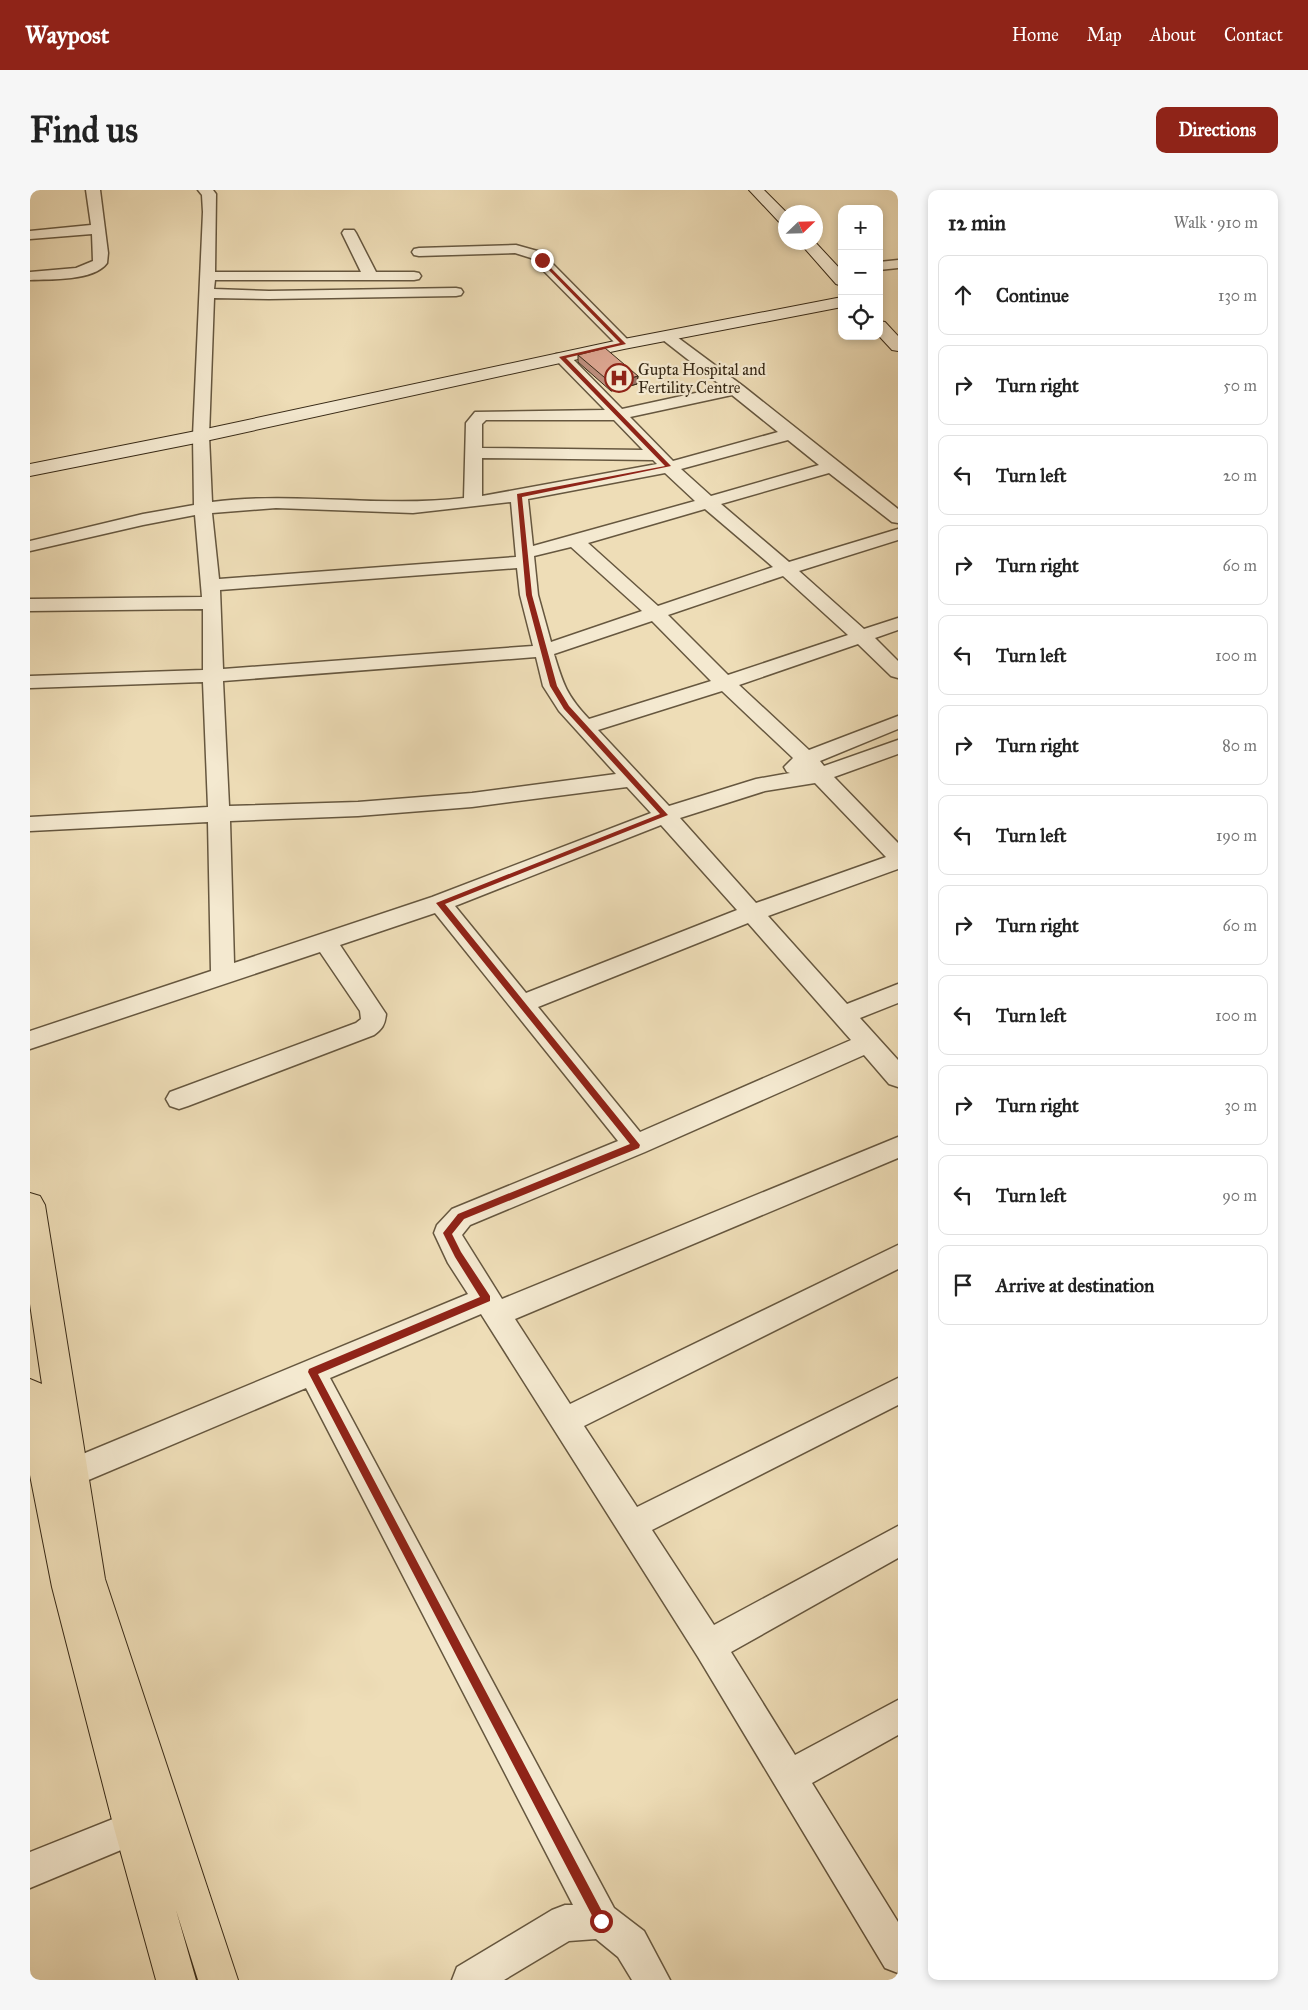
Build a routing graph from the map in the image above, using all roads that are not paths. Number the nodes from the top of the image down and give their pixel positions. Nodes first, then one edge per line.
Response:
1 (93, 190) edge
2 (206, 190) edge
3 (756, 190) edge
4 (778, 213) edge
5 (98, 229) junction
6 (349, 233) dead end
7 (418, 234) dead end
8 (30, 235) edge
9 (814, 250) edge
10 (419, 252) junction
11 (898, 264) edge
12 (883, 266) edge
13 (838, 273) edge
14 (30, 276) edge
15 (207, 276) junction
16 (371, 276) junction
17 (456, 292) dead end
18 (206, 293) junction
19 (838, 303) edge
20 (883, 330) edge
21 (668, 337) junction
22 (624, 344) junction
23 (898, 346) edge
24 (562, 357) junction
25 (737, 389) junction
26 (619, 415) junction
27 (789, 434) junction
28 (201, 436) junction
29 (473, 453) junction
30 (663, 461) junction
31 (830, 467) junction
32 (30, 470) edge
33 (519, 496) junction
34 (473, 502) junction
35 (707, 502) junction
36 (203, 508) junction
37 (897, 516) edge
38 (898, 534) edge
39 (575, 541) junction
40 (30, 546) edge
41 (525, 557) junction
42 (786, 569) junction
43 (212, 594) junction
44 (30, 605) edge
45 (655, 613) junction
46 (898, 624) edge
47 (862, 636) junction
48 (543, 651) junction
49 (898, 672) edge
50 (213, 676) junction
51 (30, 682) edge
52 (725, 683) junction
53 (898, 722) edge
54 (586, 727) junction
55 (898, 747) edge
56 (806, 759) junction
57 (820, 776) junction
58 (632, 779) junction
59 (763, 784) junction
60 (219, 814) junction
61 (665, 815) junction
62 (30, 824) edge
63 (898, 856) edge
64 (898, 861) edge
65 (440, 903) junction
66 (752, 913) junction
67 (325, 942) junction
68 (223, 977) junction
69 (898, 992) edge
70 (522, 1004) junction
71 (843, 1016) junction
72 (30, 1040) edge
73 (868, 1043) junction
74 (898, 1077) edge
75 (179, 1099) dead end
76 (636, 1145) junction
77 (898, 1147) edge
78 (30, 1205) edge
79 (898, 1256) edge
80 (491, 1306) junction
81 (312, 1372) junction
82 (898, 1392) edge
83 (32, 1410) edge
84 (565, 1421) junction
85 (72, 1473) junction
86 (632, 1525) junction
87 (898, 1541) edge
88 (709, 1646) junction
89 (898, 1717) edge
90 (789, 1777) junction
91 (133, 1828) junction
92 (30, 1870) edge
93 (601, 1921) junction
94 (898, 1955) edge
95 (176, 1980) edge
96 (218, 1980) edge
97 (470, 1980) edge
98 (652, 1980) edge

1 - 5 street
2 - 15 street
3 - 4 street
5 - 8 street
5 - 14 street
6 - 16 street
7 - 10 street
9 - 13 street
10 - 16 street
10 - 22 street
11 - 12 street
15 - 16 street
15 - 18 street
17 - 18 street
18 - 28 street
19 - 21 street
20 - 23 street
21 - 22 street
21 - 25 street
22 - 24 street
24 - 26 street
24 - 28 street
25 - 26 street
25 - 27 street
26 - 29 street
26 - 30 street
27 - 30 street
27 - 31 street
28 - 32 street
28 - 36 street
29 - 30 street
29 - 34 street
30 - 33 street
30 - 35 street
31 - 35 street
31 - 37 street
33 - 34 street
33 - 41 street
34 - 36 street
35 - 39 street
35 - 42 street
36 - 40 street
36 - 43 street
38 - 42 street
39 - 41 street
39 - 45 street
41 - 43 street
41 - 48 street
42 - 45 street
42 - 47 street
43 - 44 street
43 - 50 street
45 - 48 street
45 - 52 street
46 - 47 street
47 - 49 street
47 - 52 street
48 - 50 street
48 - 54 street
50 - 51 street
50 - 60 street
52 - 54 street
52 - 56 street
53 - 56 street
54 - 58 street
55 - 57 street
56 - 57 street
56 - 59 street
57 - 59 street
57 - 63 street
58 - 60 street
58 - 61 street
59 - 61 street
60 - 62 street
60 - 68 street
61 - 65 street
61 - 66 street
64 - 66 street
65 - 67 street
65 - 70 street
66 - 70 street
66 - 71 street
67 - 68 street
67 - 75 street
68 - 72 street
69 - 71 street
70 - 76 street
71 - 73 street
73 - 74 street
73 - 76 street
76 - 80 street
77 - 80 street
78 - 85 main road
79 - 84 street
80 - 81 street
80 - 84 street
81 - 85 street
81 - 93 street
82 - 86 street
83 - 91 main road
84 - 86 street
85 - 96 main road
86 - 88 street
87 - 88 street
88 - 90 street
89 - 90 street
90 - 94 street
91 - 92 street
91 - 95 main road
93 - 97 street
93 - 98 street

